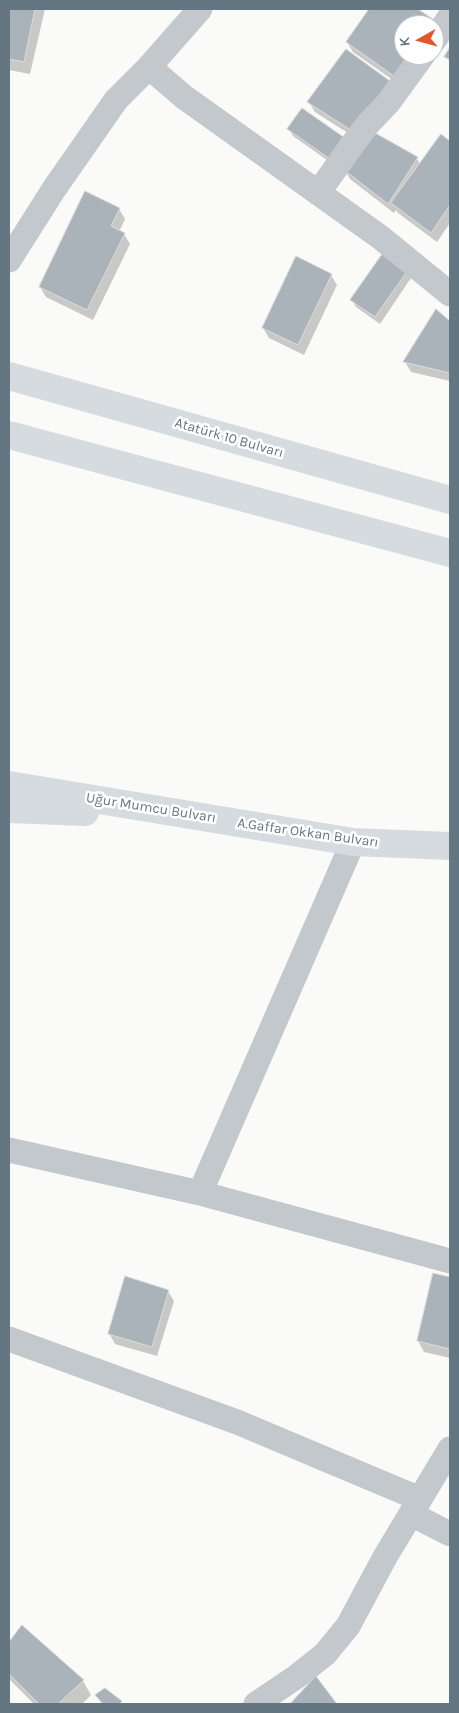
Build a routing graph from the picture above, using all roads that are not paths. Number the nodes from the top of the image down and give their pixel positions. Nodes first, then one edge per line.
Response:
1 (200, 9) edge
2 (416, 65) edge
3 (149, 67) junction
4 (318, 193) junction
5 (9, 260) edge
6 (450, 294) edge
7 (9, 376) edge
8 (9, 435) edge
9 (450, 500) edge
10 (450, 552) edge
11 (9, 785) edge
12 (9, 809) edge
13 (227, 821) junction
14 (353, 842) junction
15 (450, 846) edge
16 (9, 1150) edge
17 (200, 1193) junction
18 (450, 1261) edge
19 (9, 1339) edge
20 (450, 1449) edge
21 (416, 1507) junction
22 (450, 1534) edge
23 (256, 1704) edge

1 - 3 street
2 - 4 street
3 - 4 street
3 - 5 street
4 - 6 street
7 - 9 main road, Atatürk 10 Bulvarı
8 - 10 main road
11 - 13 main road, Uğur Mumcu Bulvarı
12 - 13 main road, Uğur Mumcu Bulvarı
13 - 14 main road, A.Gaffar Okkan Bulvarı
14 - 15 main road, A.Gaffar Okkan Bulvarı
14 - 17 street
16 - 17 street
17 - 18 street
19 - 21 street
20 - 21 street
21 - 22 street
21 - 23 street

